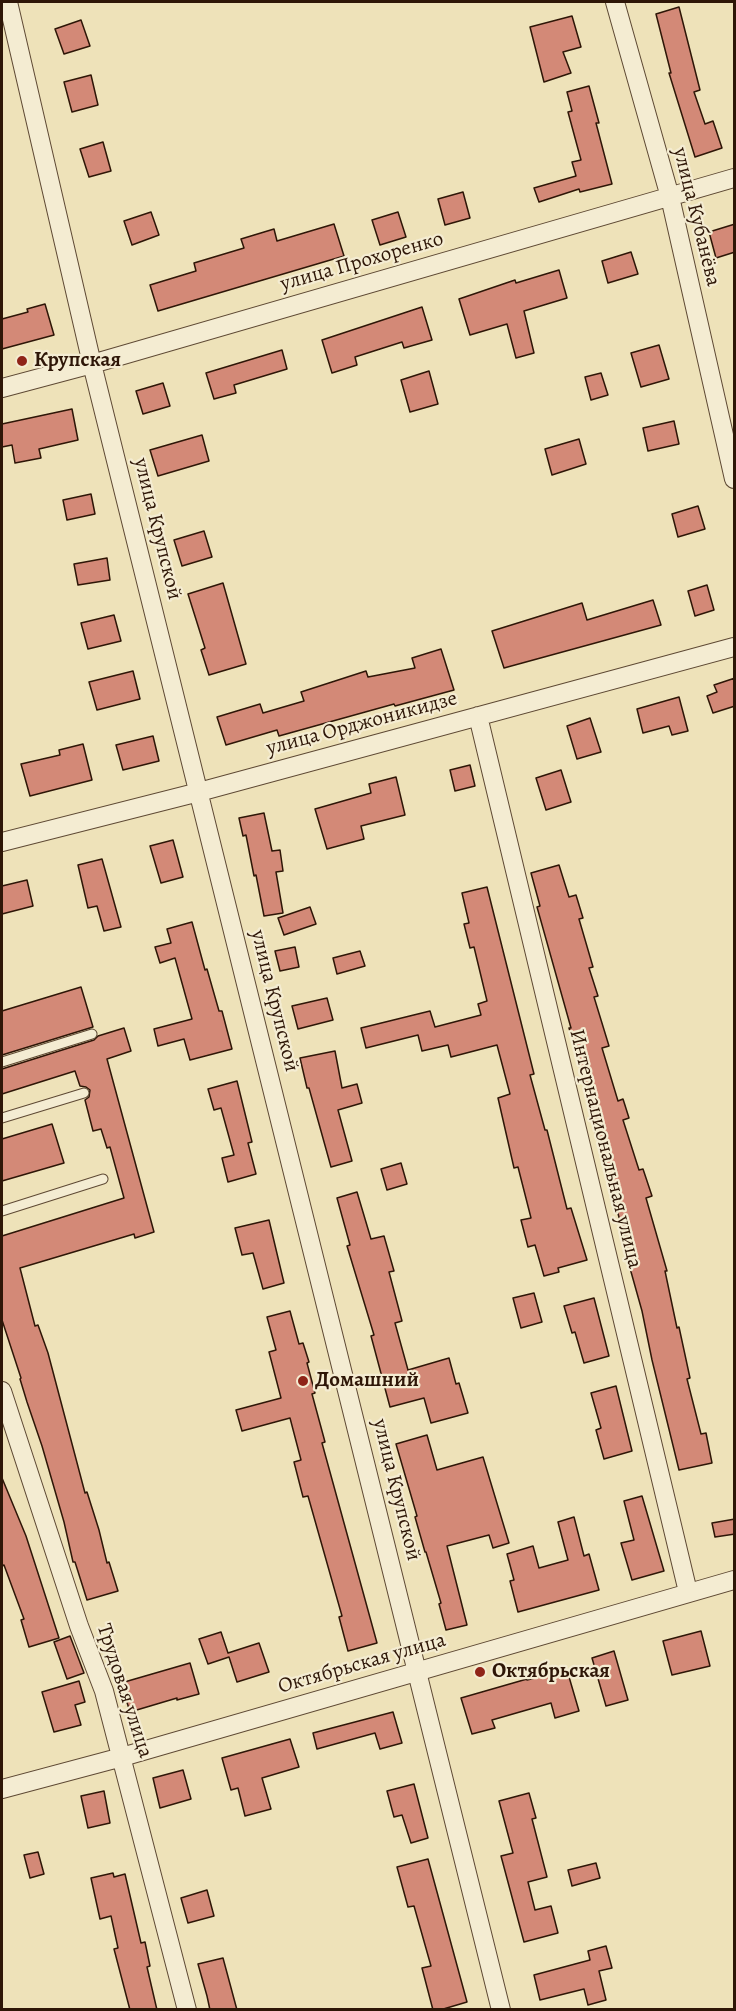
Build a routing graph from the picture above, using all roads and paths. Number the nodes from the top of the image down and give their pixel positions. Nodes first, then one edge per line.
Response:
1 (8, 2) edge
2 (615, 2) edge
3 (735, 178) edge
4 (670, 197) junction
5 (92, 364) junction
6 (2, 388) edge
7 (735, 479) edge
8 (735, 647) edge
9 (477, 716) junction
10 (199, 792) junction
11 (2, 842) edge
12 (92, 1034) dead end
13 (2, 1062) edge
14 (84, 1093) dead end
15 (2, 1118) edge
16 (103, 1179) dead end
17 (2, 1211) edge
18 (2, 1391) edge
19 (735, 1580) edge
20 (688, 1592) junction
21 (417, 1671) junction
22 (122, 1757) junction
23 (2, 1790) edge
24 (187, 2010) edge
25 (501, 2010) edge

1 - 5 street, улица Крупской
2 - 4 street, улица Кубанёва
3 - 4 street, улица Прохоренко
4 - 5 street, улица Прохоренко
4 - 7 street, улица Кубанёва
5 - 6 street, улица Прохоренко
5 - 10 street, улица Крупской
8 - 9 street, улица Орджоникидзе
9 - 10 street, улица Орджоникидзе
9 - 20 street, Интернациональная улица
10 - 11 street, улица Орджоникидзе
10 - 21 street, улица Крупской
12 - 13 lane
14 - 15 lane
16 - 17 lane
18 - 22 street, Трудовая улица
19 - 20 street, Октябрьская улица
20 - 21 street, Октябрьская улица
21 - 22 street, Октябрьская улица
21 - 25 street, улица Крупской
22 - 23 street, Октябрьская улица
22 - 24 street, Трудовая улица

